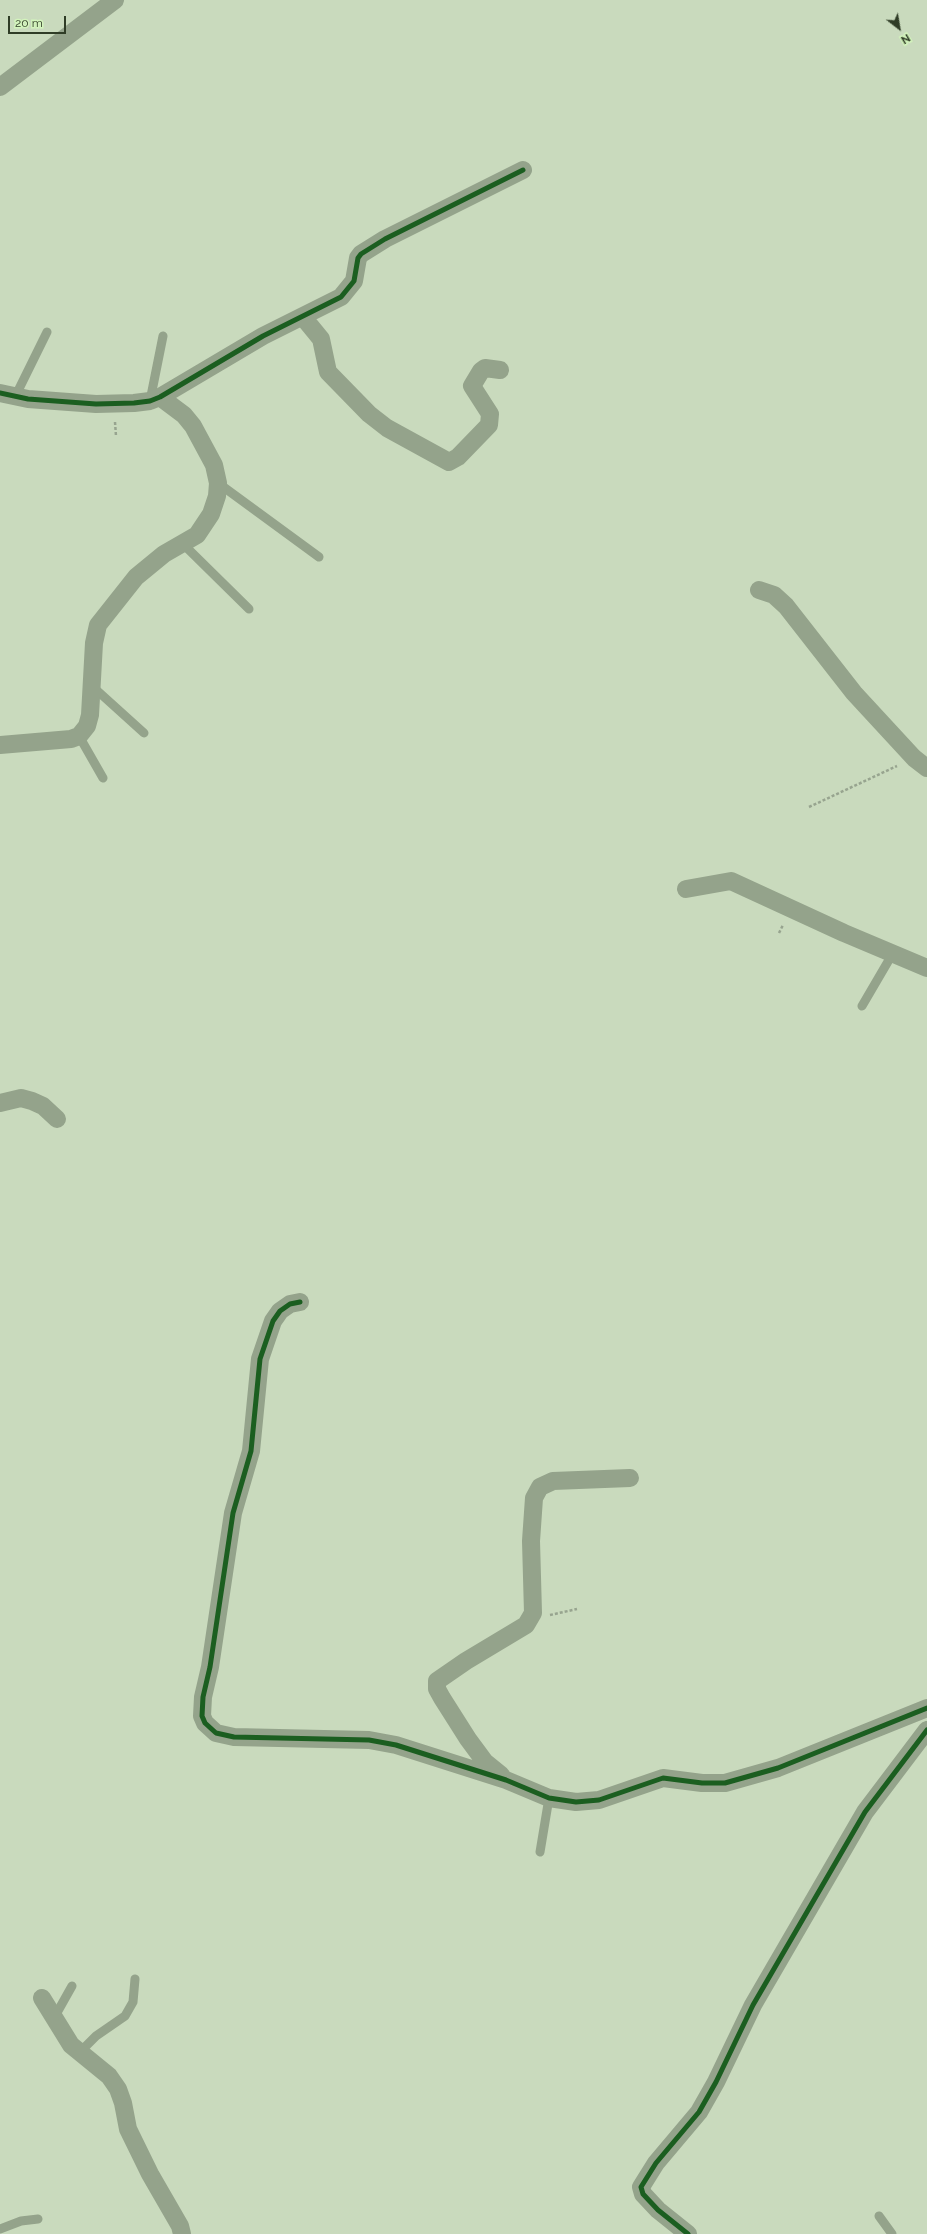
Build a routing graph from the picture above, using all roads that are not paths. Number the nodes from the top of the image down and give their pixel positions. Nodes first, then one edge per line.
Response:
1 (115, 0) edge
2 (0, 87) edge
3 (523, 170) dead end
4 (303, 316) junction
5 (47, 332) dead end
6 (163, 336) dead end
7 (500, 370) dead end
8 (7, 395) edge
9 (155, 399) junction
10 (218, 483) junction
11 (183, 544) junction
12 (319, 557) dead end
13 (759, 590) dead end
14 (249, 609) dead end
15 (91, 685) junction
16 (144, 734) dead end
17 (79, 736) junction
18 (0, 745) edge
19 (920, 763) edge
20 (103, 778) dead end
21 (686, 889) dead end
22 (893, 953) junction
23 (927, 968) edge
24 (862, 1006) dead end
25 (0, 1103) edge
26 (57, 1119) dead end
27 (300, 1302) dead end
28 (630, 1478) dead end
29 (927, 1708) edge
30 (927, 1730) edge
31 (506, 1780) junction
32 (549, 1798) junction
33 (540, 1852) dead end
34 (135, 1979) dead end
35 (72, 1986) dead end
36 (42, 1998) dead end
37 (54, 2018) junction
38 (82, 2054) junction
39 (879, 2216) dead end
40 (38, 2219) dead end
41 (0, 2229) edge
42 (182, 2234) edge
43 (688, 2234) edge
44 (892, 2234) edge

1 - 2 street
3 - 4 street
4 - 7 street
4 - 9 street
5 - 8 lane
6 - 9 lane
8 - 9 street
9 - 10 street
10 - 11 street
10 - 12 lane
11 - 14 lane
11 - 15 street
13 - 19 street
15 - 16 lane
15 - 17 street
17 - 18 street
17 - 20 lane
21 - 22 street
22 - 23 street
22 - 24 lane
25 - 26 street
27 - 31 street
28 - 31 street
29 - 32 street
30 - 43 street
31 - 32 street
32 - 33 lane
34 - 38 lane
35 - 37 lane
36 - 37 street
37 - 38 street
38 - 42 street
39 - 44 lane
40 - 41 lane

